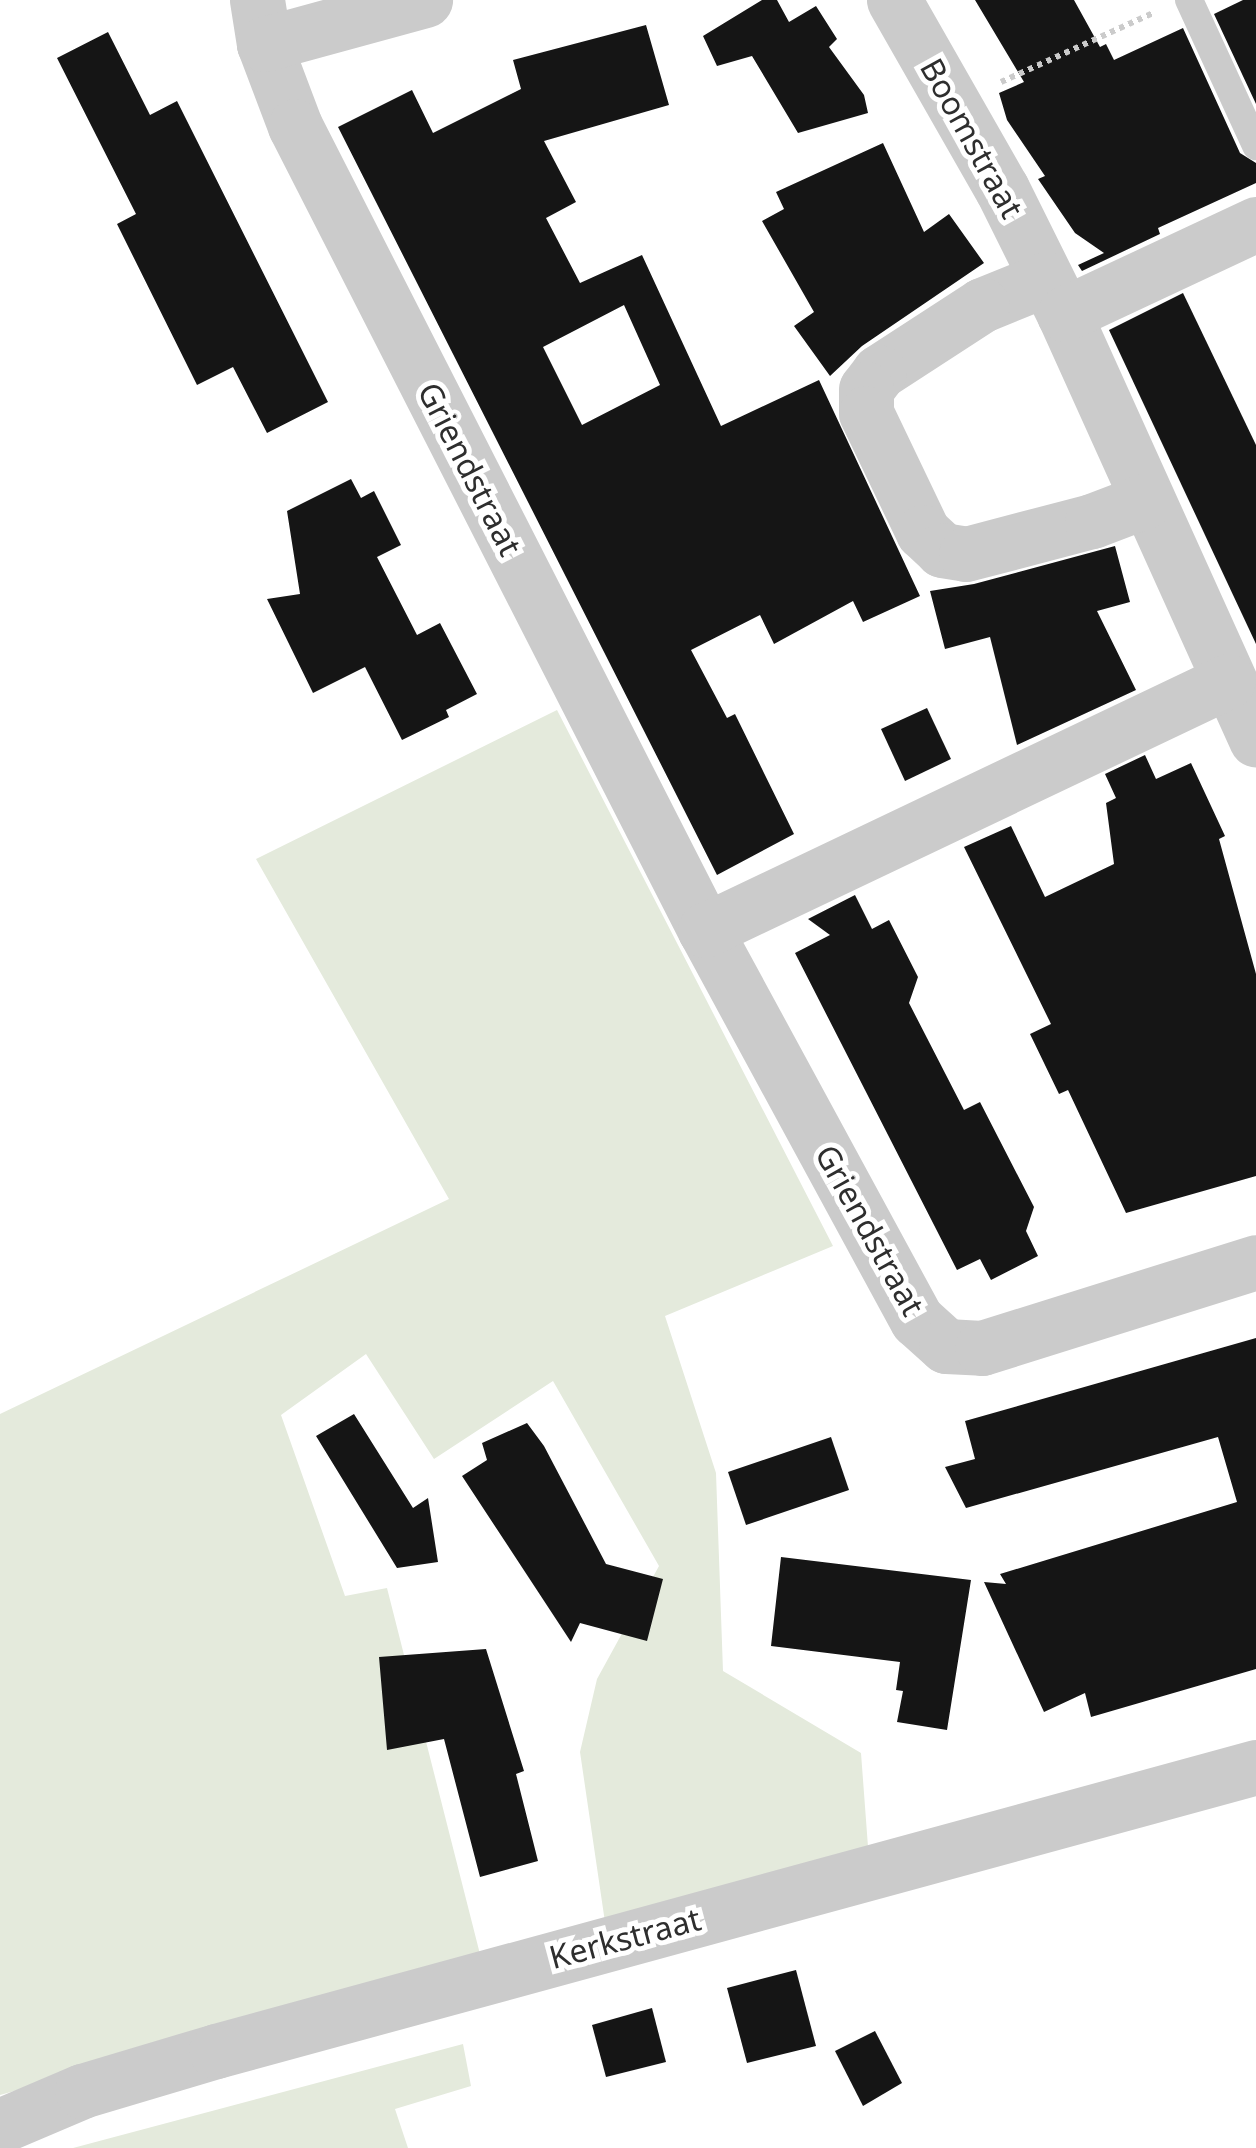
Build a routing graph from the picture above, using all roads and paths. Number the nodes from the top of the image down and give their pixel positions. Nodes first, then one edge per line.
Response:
1 (425, 0) edge
2 (894, 0) edge
3 (1176, 4) edge
4 (260, 22) edge
5 (954, 104) junction
6 (1256, 146) edge
7 (1256, 224) edge
8 (1055, 296) junction
9 (1147, 500) junction
10 (1228, 681) junction
11 (1256, 740) edge
12 (705, 930) junction
13 (1256, 1262) edge
14 (1256, 1767) edge
15 (0, 2126) edge

1 - 4 street
2 - 5 street, Boomstraat
3 - 5 path
3 - 6 lane
4 - 12 street, Griendstraat
5 - 8 street, Boomstraat
7 - 8 street
8 - 9 street, Boomstraat
8 - 9 street
9 - 10 street, Boomstraat
10 - 11 street, Boomstraat
10 - 12 street
12 - 13 street, Griendstraat
14 - 15 street, Kerkstraat

